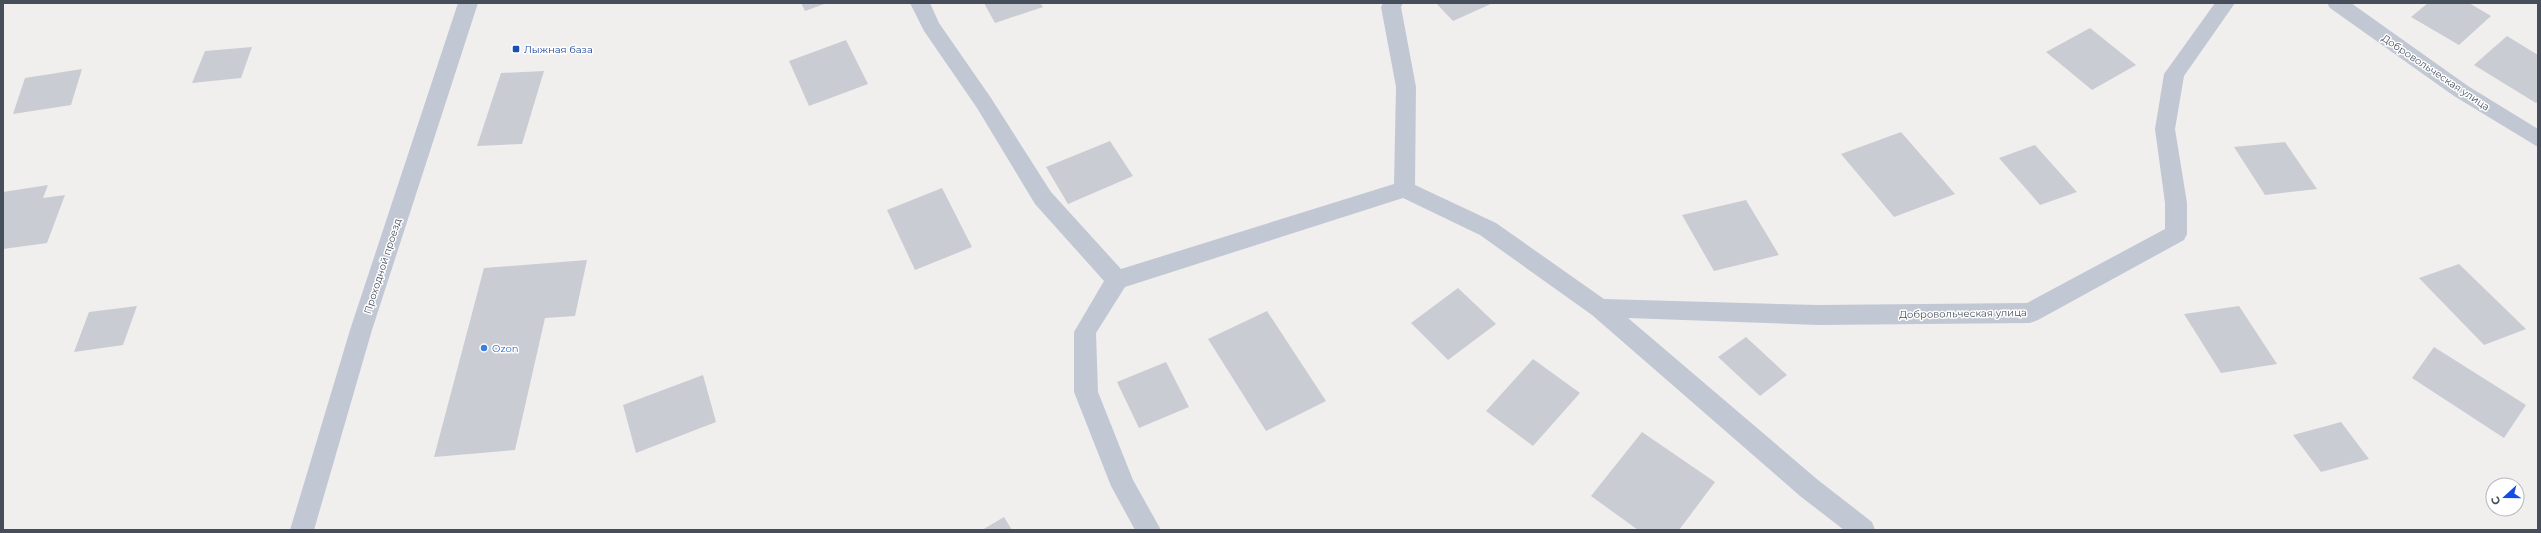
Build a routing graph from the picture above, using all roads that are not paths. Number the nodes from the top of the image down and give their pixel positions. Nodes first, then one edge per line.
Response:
1 (468, 3) edge
2 (920, 3) edge
3 (1393, 3) edge
4 (2225, 3) edge
5 (2337, 3) edge
6 (2538, 139) edge
7 (1404, 189) junction
8 (1117, 280) junction
9 (1600, 308) junction
10 (302, 530) edge
11 (1149, 530) edge
12 (1863, 530) edge

1 - 10 street, Проходной проезд
2 - 8 street
3 - 7 street
4 - 9 street, Добровольческая улица
5 - 6 street, Добровольческая улица
7 - 8 street
7 - 9 street
8 - 11 street
9 - 12 street

